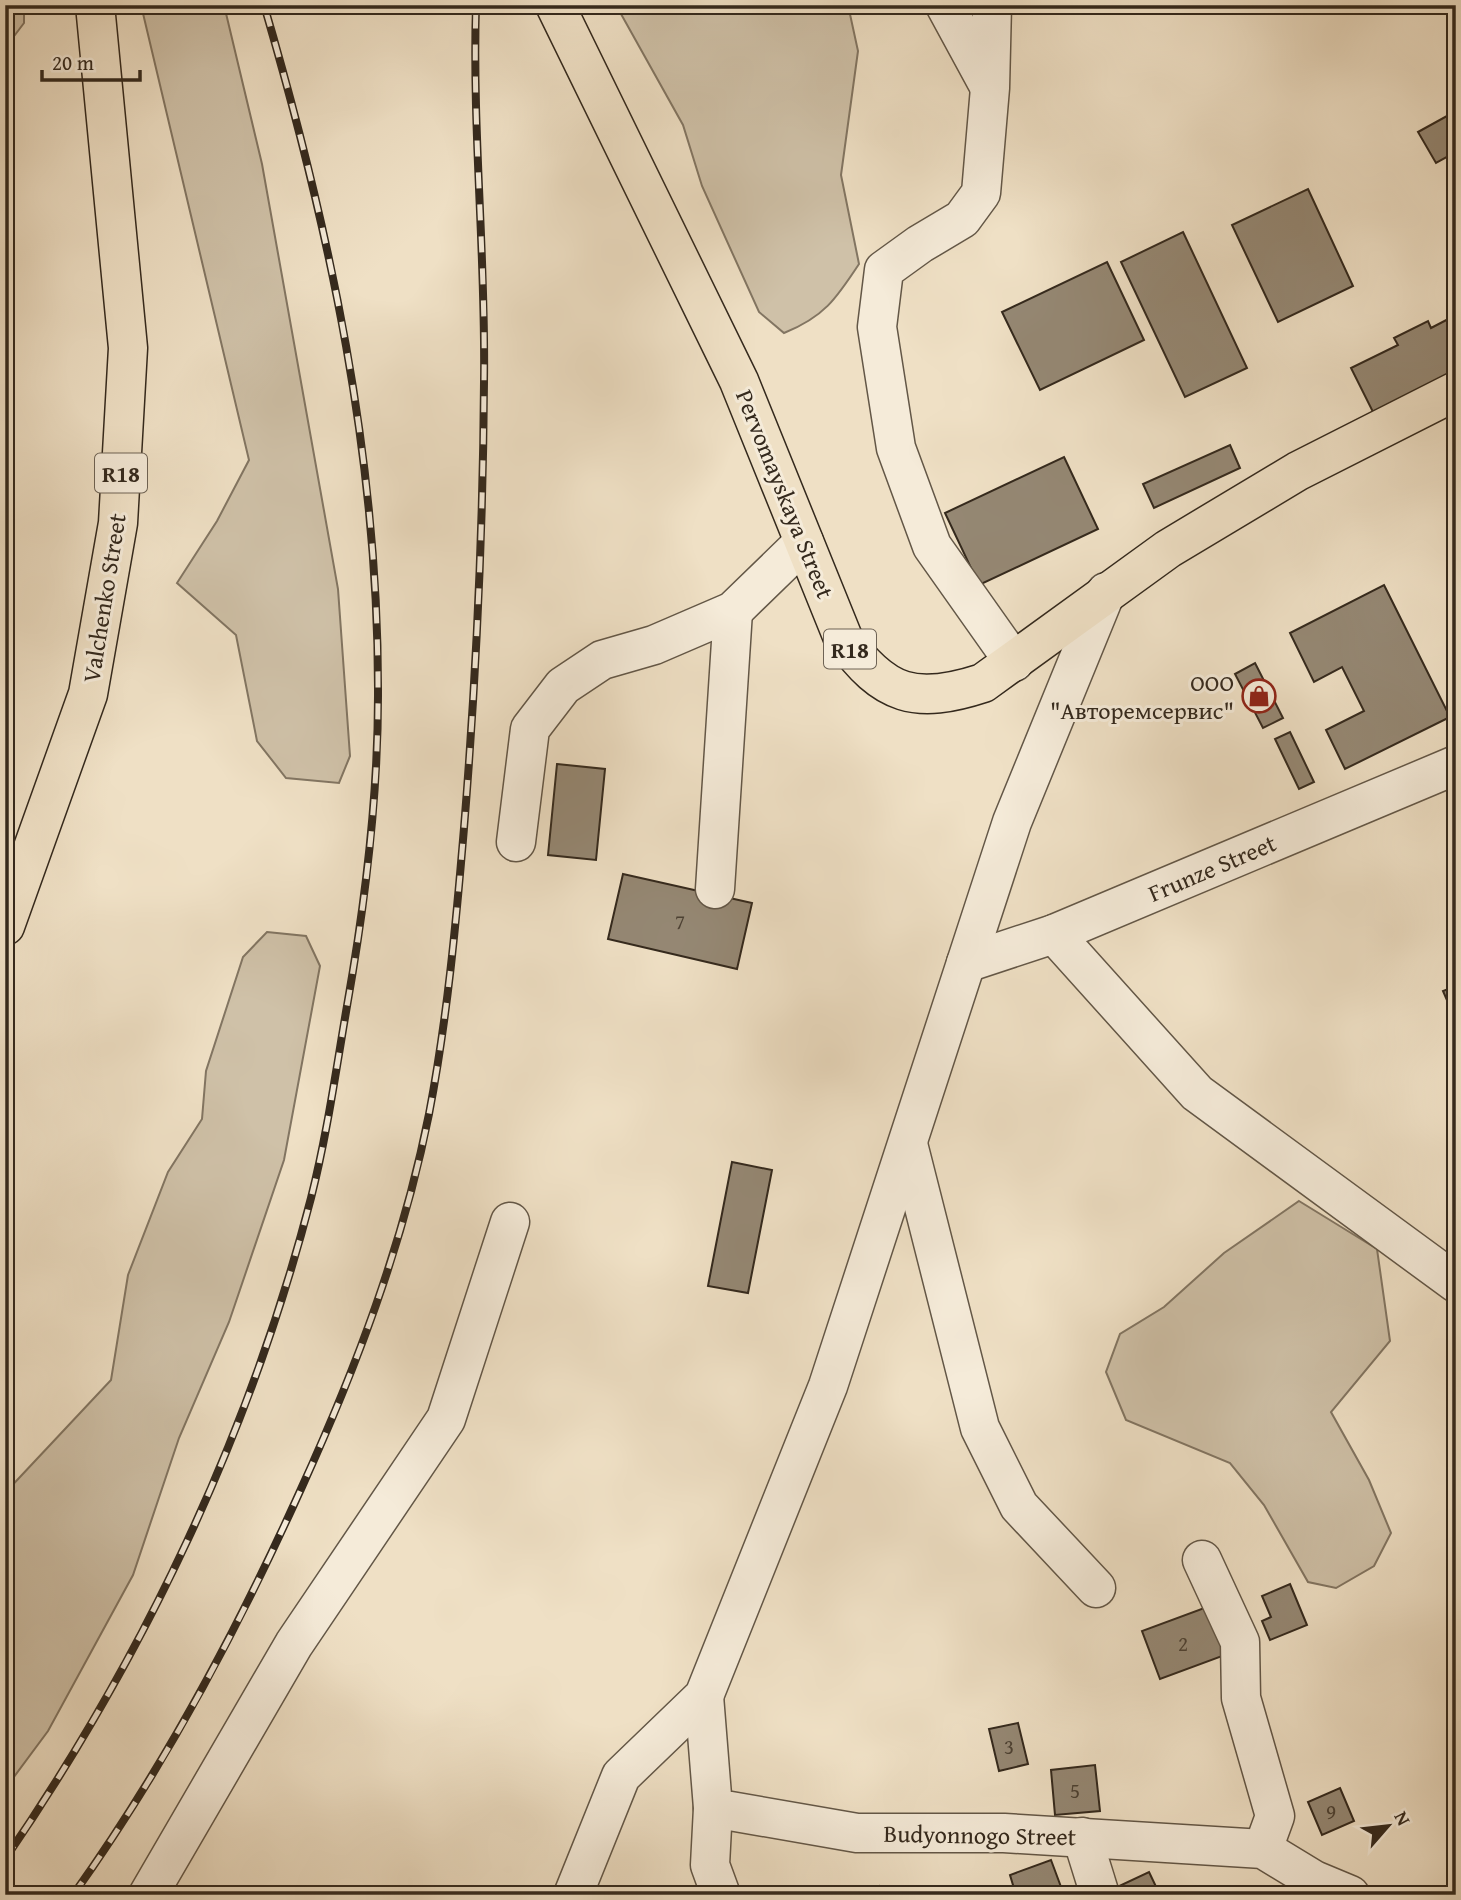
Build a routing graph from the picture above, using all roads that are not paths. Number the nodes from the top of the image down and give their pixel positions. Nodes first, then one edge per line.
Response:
1 (95, 5) edge
2 (555, 5) edge
3 (945, 5) edge
4 (992, 5) edge
5 (990, 88) junction
6 (1456, 391) edge
7 (804, 542) junction
8 (1106, 592) junction
9 (733, 611) junction
10 (1014, 662) junction
11 (1456, 765) edge
12 (516, 842) dead end
13 (715, 889) dead end
14 (5, 926) edge
15 (1054, 934) junction
16 (966, 963) junction
17 (908, 1142) junction
18 (510, 1222) dead end
19 (1456, 1283) edge
20 (1202, 1560) dead end
21 (1096, 1588) dead end
22 (704, 1696) junction
23 (713, 1808) junction
24 (1083, 1838) junction
25 (1263, 1849) junction
26 (148, 1895) edge
27 (573, 1895) edge
28 (721, 1895) edge
29 (1100, 1895) edge
30 (1350, 1895) edge

1 - 14 main road, Valchenko Street / R18
2 - 7 main road, Pervomayskaya Street / R18
3 - 5 street
4 - 5 street
5 - 10 street
6 - 8 main road, Pervomayskaya Street / R18
7 - 9 street
7 - 10 main road, Pervomayskaya Street / R18
8 - 10 main road, Pervomayskaya Street / R18
8 - 16 street
9 - 12 street
9 - 13 street
11 - 15 street, Frunze Street
15 - 16 street, Frunze Street
15 - 19 street
16 - 17 street
17 - 21 street
17 - 22 street
18 - 26 street
20 - 25 street
22 - 23 street
22 - 27 street
23 - 24 street, Budyonnogo Street
23 - 28 street
24 - 25 street, Budyonnogo Street
24 - 29 street
25 - 30 street, Budyonnogo Street

